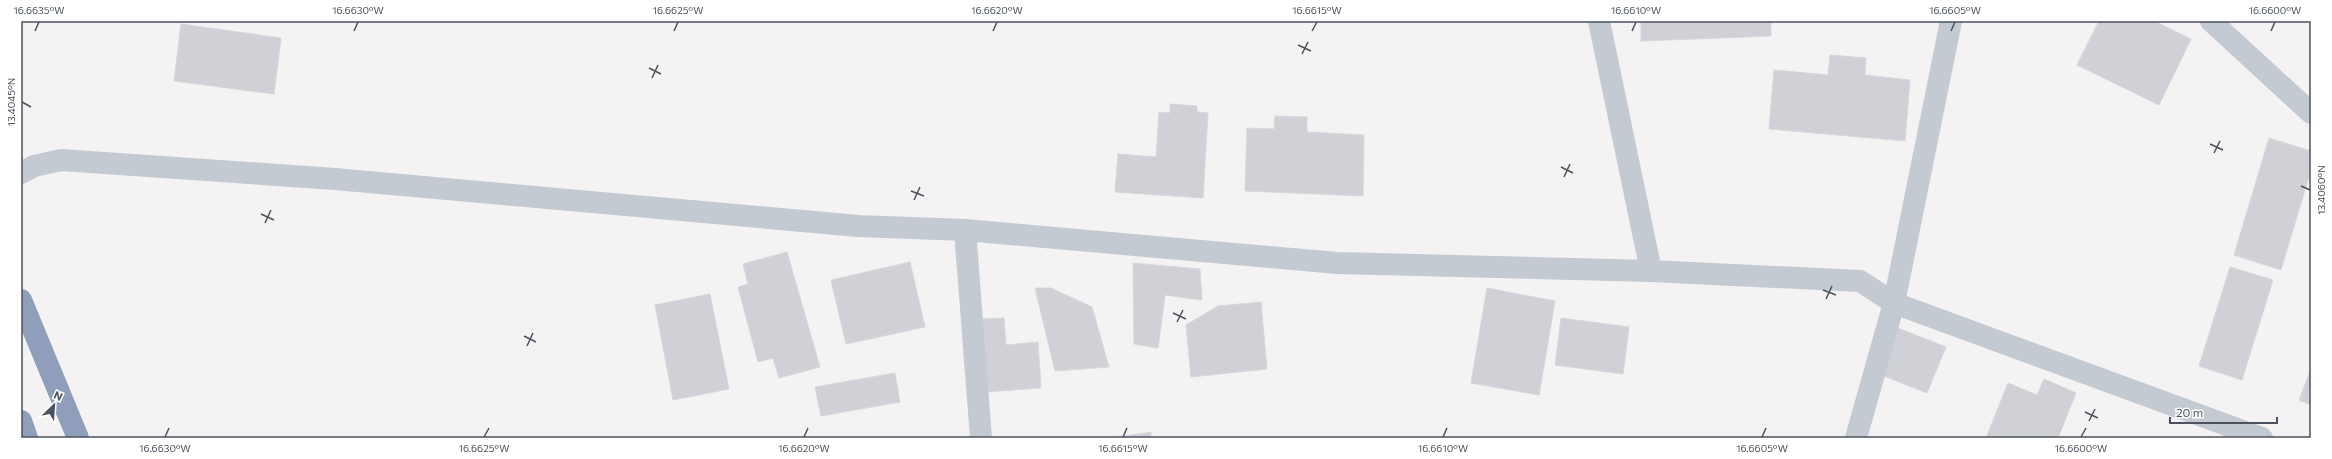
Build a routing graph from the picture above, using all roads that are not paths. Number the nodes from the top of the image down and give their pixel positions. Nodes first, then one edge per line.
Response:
1 (1598, 21) edge
2 (1951, 21) edge
3 (2211, 21) edge
4 (2311, 113) edge
5 (21, 173) edge
6 (965, 230) junction
7 (1651, 271) junction
8 (21, 300) edge
9 (1894, 303) junction
10 (21, 421) edge
11 (27, 438) edge
12 (78, 438) edge
13 (982, 438) edge
14 (1856, 438) edge
15 (2262, 438) edge

1 - 7 street
2 - 9 street
3 - 4 street
5 - 6 street
6 - 7 street
6 - 13 street
7 - 9 street
8 - 12 highway
9 - 14 street
9 - 15 street
10 - 11 highway

